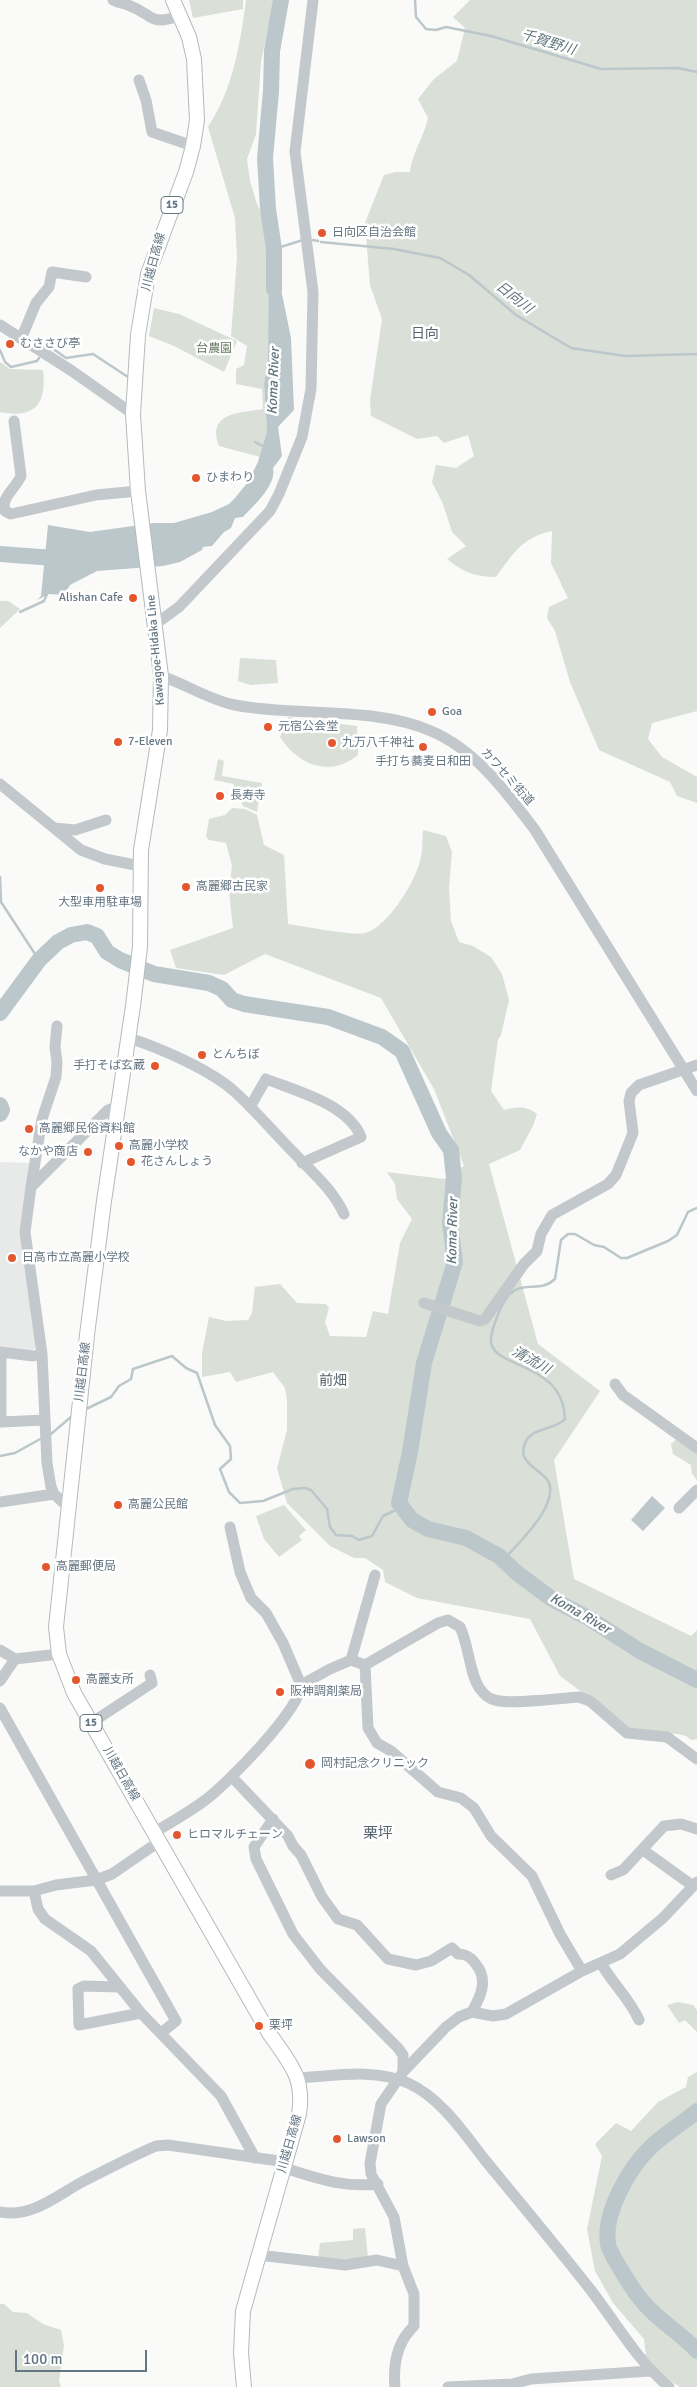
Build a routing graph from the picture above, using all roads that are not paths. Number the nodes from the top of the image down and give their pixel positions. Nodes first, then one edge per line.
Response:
1 (113, 0) edge
2 (173, 0) edge
3 (313, 0) edge
4 (181, 16) junction
5 (139, 80) dead end
6 (193, 146) junction
7 (86, 277) dead end
8 (0, 325) edge
9 (21, 339) junction
10 (133, 414) junction
11 (14, 421) dead end
12 (138, 491) junction
13 (154, 625) junction
14 (160, 676) junction
15 (0, 784) edge
16 (106, 820) dead end
17 (53, 828) junction
18 (140, 866) junction
19 (133, 1006) joint
20 (57, 1026) dead end
21 (129, 1038) junction
22 (697, 1065) edge
23 (684, 1069) junction
24 (697, 1091) edge
25 (120, 1105) junction
26 (250, 1108) junction
27 (302, 1162) junction
28 (31, 1187) junction
29 (344, 1214) dead end
30 (424, 1303) dead end
31 (0, 1352) edge
32 (42, 1354) junction
33 (615, 1384) dead end
34 (45, 1420) junction
35 (697, 1448) edge
36 (697, 1490) edge
37 (54, 1494) junction
38 (0, 1502) edge
39 (68, 1507) junction
40 (679, 1508) dead end
41 (230, 1527) dead end
42 (375, 1575) dead end
43 (0, 1650) edge
44 (59, 1654) junction
45 (15, 1659) junction
46 (351, 1660) junction
47 (365, 1665) junction
48 (150, 1675) dead end
49 (0, 1681) edge
50 (301, 1685) junction
51 (0, 1708) edge
52 (91, 1724) junction
53 (697, 1759) edge
54 (232, 1777) junction
55 (273, 1819) junction
56 (697, 1829) edge
57 (157, 1837) junction
58 (643, 1850) junction
59 (611, 1875) dead end
60 (96, 1880) junction
61 (695, 1884) edge
62 (0, 1891) edge
63 (34, 1891) junction
64 (601, 1963) junction
65 (582, 1971) junction
66 (119, 1987) junction
67 (472, 2012) junction
68 (141, 2013) junction
69 (639, 2020) dead end
70 (161, 2033) junction
71 (400, 2076) junction
72 (299, 2078) junction
73 (255, 2158) junction
74 (285, 2165) junction
75 (378, 2184) junction
76 (0, 2212) edge
77 (258, 2254) junction
78 (403, 2266) junction
79 (650, 2371) junction
80 (244, 2387) edge
81 (395, 2387) edge
82 (448, 2387) edge
83 (669, 2387) edge

1 - 4 street
2 - 4 main road, 川越日高線 / 15
3 - 13 street
4 - 6 main road, 川越日高線 / 15
5 - 6 street
6 - 10 main road, 川越日高線 / 15
7 - 9 street
8 - 9 street
9 - 10 street
10 - 12 main road, Kawagoe-Hidaka Line / 15
11 - 12 street
12 - 13 main road, Kawagoe-Hidaka Line / 15
13 - 14 main road, Kawagoe-Hidaka Line / 15
14 - 18 main road, Kawagoe-Hidaka Line / 15
14 - 23 street, カワセミ街道
15 - 17 street
16 - 17 street
17 - 18 street
18 - 19 main road, Kawagoe-Hidaka Line / 15
19 - 21 main road, 川越日高線 / 15
20 - 28 street
21 - 25 main road, 川越日高線 / 15
21 - 26 street
22 - 23 street
23 - 24 street, カワセミ街道
23 - 30 street
25 - 28 street
25 - 39 main road, 川越日高線 / 15
26 - 27 street
26 - 27 street
27 - 29 street
28 - 32 street
31 - 32 street
31 - 34 street
32 - 34 street
33 - 35 street
34 - 37 street
36 - 40 street
37 - 38 street
37 - 39 street
39 - 44 main road, 川越日高線 / 15
41 - 50 street
42 - 46 street
43 - 45 street
44 - 45 street
44 - 52 main road, 川越日高線 / 15
45 - 49 street
46 - 47 street
46 - 50 street
47 - 53 street
47 - 65 street
48 - 52 street
50 - 54 street
51 - 60 street
52 - 57 main road, 川越日高線 / 15
54 - 55 street
54 - 57 street
55 - 67 street
55 - 71 street
56 - 58 street
57 - 60 street
57 - 72 main road, 川越日高線 / 15
58 - 59 street
58 - 61 street
60 - 63 street
60 - 70 street
61 - 64 street
62 - 63 street
63 - 66 street
64 - 65 street
64 - 69 street
65 - 67 street
66 - 68 street
66 - 68 street
67 - 71 street
68 - 70 street
70 - 73 street
71 - 72 street
71 - 75 street
71 - 79 street
72 - 74 main road, 川越日高線
73 - 74 street
73 - 76 street
74 - 75 street
74 - 77 main road, 川越日高線
75 - 78 street
77 - 78 street
77 - 80 main road, 川越日高線
78 - 81 street
79 - 82 street
79 - 83 street

